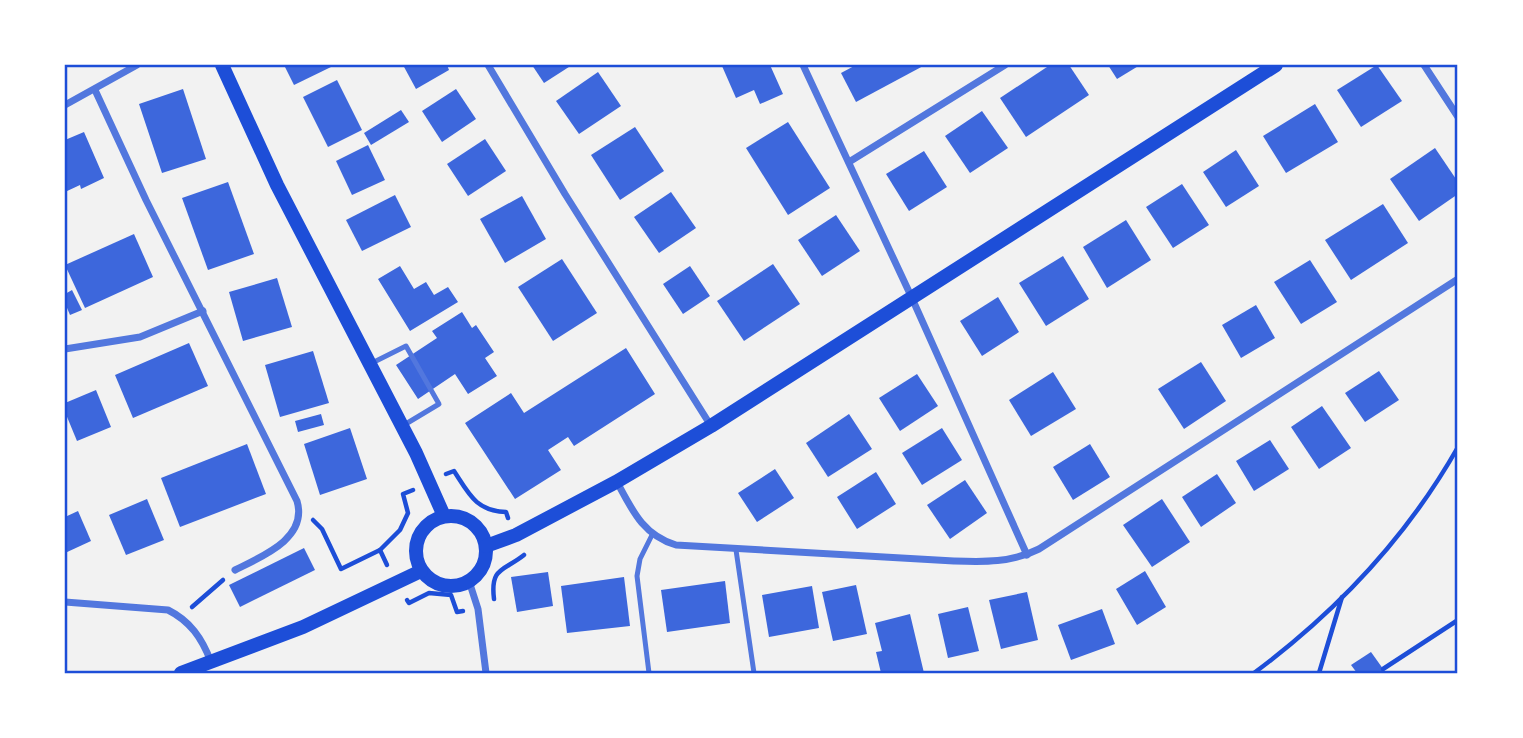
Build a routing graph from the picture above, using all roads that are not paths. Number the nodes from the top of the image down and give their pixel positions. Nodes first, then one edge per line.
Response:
1 (137, 65) edge
2 (222, 65) edge
3 (488, 65) edge
4 (803, 65) edge
5 (1005, 65) edge
6 (1276, 65) edge
7 (1424, 65) edge
8 (95, 90) junction
9 (65, 105) edge
10 (1458, 117) edge
11 (849, 162) junction
12 (1458, 279) edge
13 (911, 296) junction
14 (202, 312) junction
15 (65, 349) edge
16 (369, 365) junction
17 (711, 426) junction
18 (401, 427) junction
19 (616, 482) junction
20 (444, 516) junction
21 (652, 535) junction
22 (486, 545) junction
23 (736, 550) junction
24 (1027, 555) junction
25 (235, 570) road end
26 (421, 571) junction
27 (469, 581) junction
28 (65, 602) edge
29 (211, 662) junction
30 (181, 673) edge
31 (486, 673) edge
32 (649, 673) edge
33 (754, 673) edge

1 - 8 street
2 - 16 main road
3 - 17 street
4 - 11 street
5 - 11 street
6 - 13 main road
7 - 10 street
8 - 9 street
8 - 14 street
11 - 13 street
12 - 24 street
13 - 17 main road
13 - 24 street
14 - 15 street
14 - 25 street
16 - 18 main road
16 - 18 lane
17 - 19 main road
18 - 20 main road
19 - 21 street
19 - 22 main road
20 - 22 main road
20 - 26 main road
21 - 23 street
21 - 32 lane
22 - 27 main road
23 - 24 street
23 - 33 lane
26 - 27 main road
26 - 29 main road
27 - 31 street
28 - 29 street
29 - 30 main road

